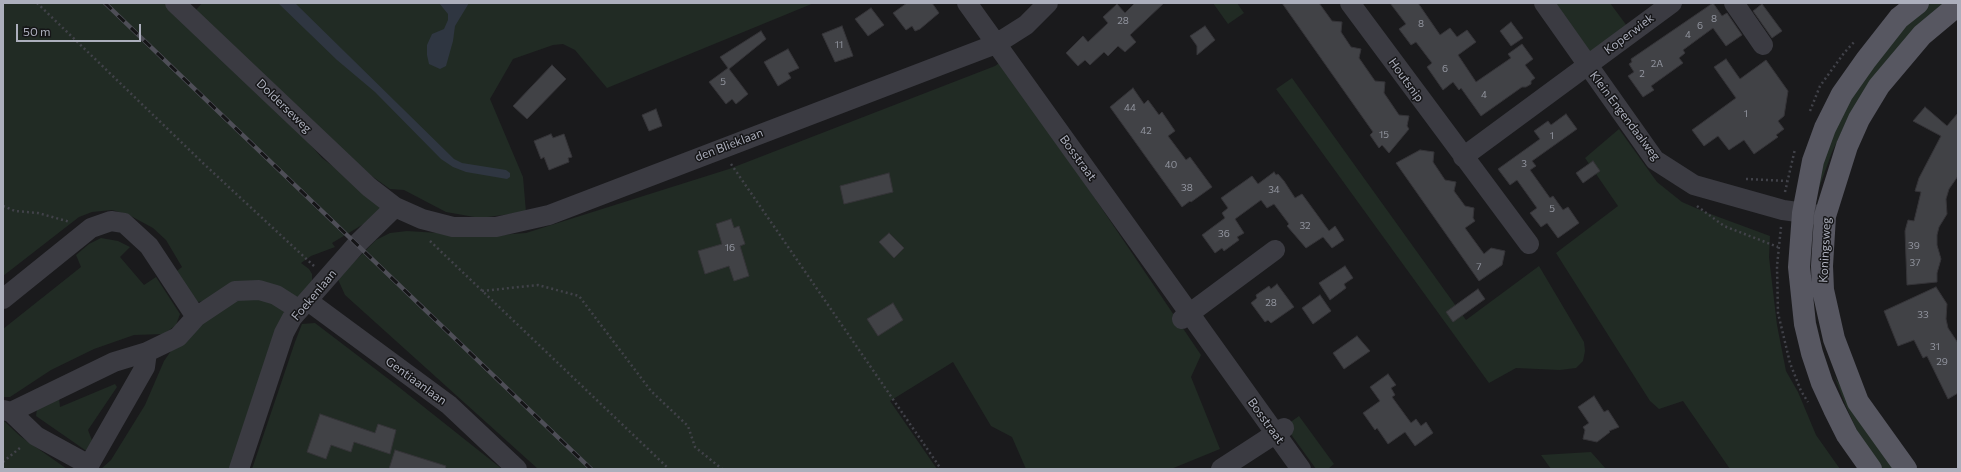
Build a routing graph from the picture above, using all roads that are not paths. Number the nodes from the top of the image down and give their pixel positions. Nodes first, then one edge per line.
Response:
1 (175, 3) edge
2 (967, 3) edge
3 (1048, 3) edge
4 (1350, 3) edge
5 (1544, 3) edge
6 (1672, 3) edge
7 (1734, 3) edge
8 (1918, 3) edge
9 (1958, 5) edge
10 (996, 44) junction
11 (1764, 45) dead end
12 (1587, 66) junction
13 (1463, 157) junction
14 (395, 207) junction
15 (1803, 213) junction
16 (1825, 216) junction
17 (1529, 244) dead end
18 (1275, 250) dead end
19 (3, 299) edge
20 (303, 305) junction
21 (1186, 316) junction
22 (196, 317) junction
23 (147, 352) junction
24 (7, 411) edge
25 (1280, 431) junction
26 (239, 469) edge
27 (517, 469) edge
28 (1221, 469) edge
29 (1301, 469) edge
30 (1871, 469) edge
31 (1906, 469) edge

1 - 14 street, Dolderseweg
2 - 10 street, Bosstraat
3 - 10 street, den Blieklaan
4 - 13 street, Houtsnip
5 - 12 street, Klein Engendaalweg
6 - 12 street, Koperwiek
7 - 11 street
8 - 15 main road, Koningsweg
9 - 16 main road, Koningsweg
10 - 14 street, den Blieklaan
10 - 21 street, Bosstraat
12 - 13 street
12 - 15 street, Klein Engendaalweg
13 - 17 street, Houtsnip
14 - 20 street, Foekenlaan
15 - 16 street, Klein Engendaalweg
15 - 30 main road, Koningsweg
16 - 31 main road, Koningsweg
18 - 21 street
19 - 22 street
20 - 22 street, Gentiaanlaan
20 - 26 street, Foekenlaan
20 - 27 street, Gentiaanlaan
21 - 25 street, Bosstraat
22 - 23 street, Gentiaanlaan
23 - 24 street, Gentiaanlaan
23 - 24 street
25 - 28 street
25 - 29 street, Bosstraat

